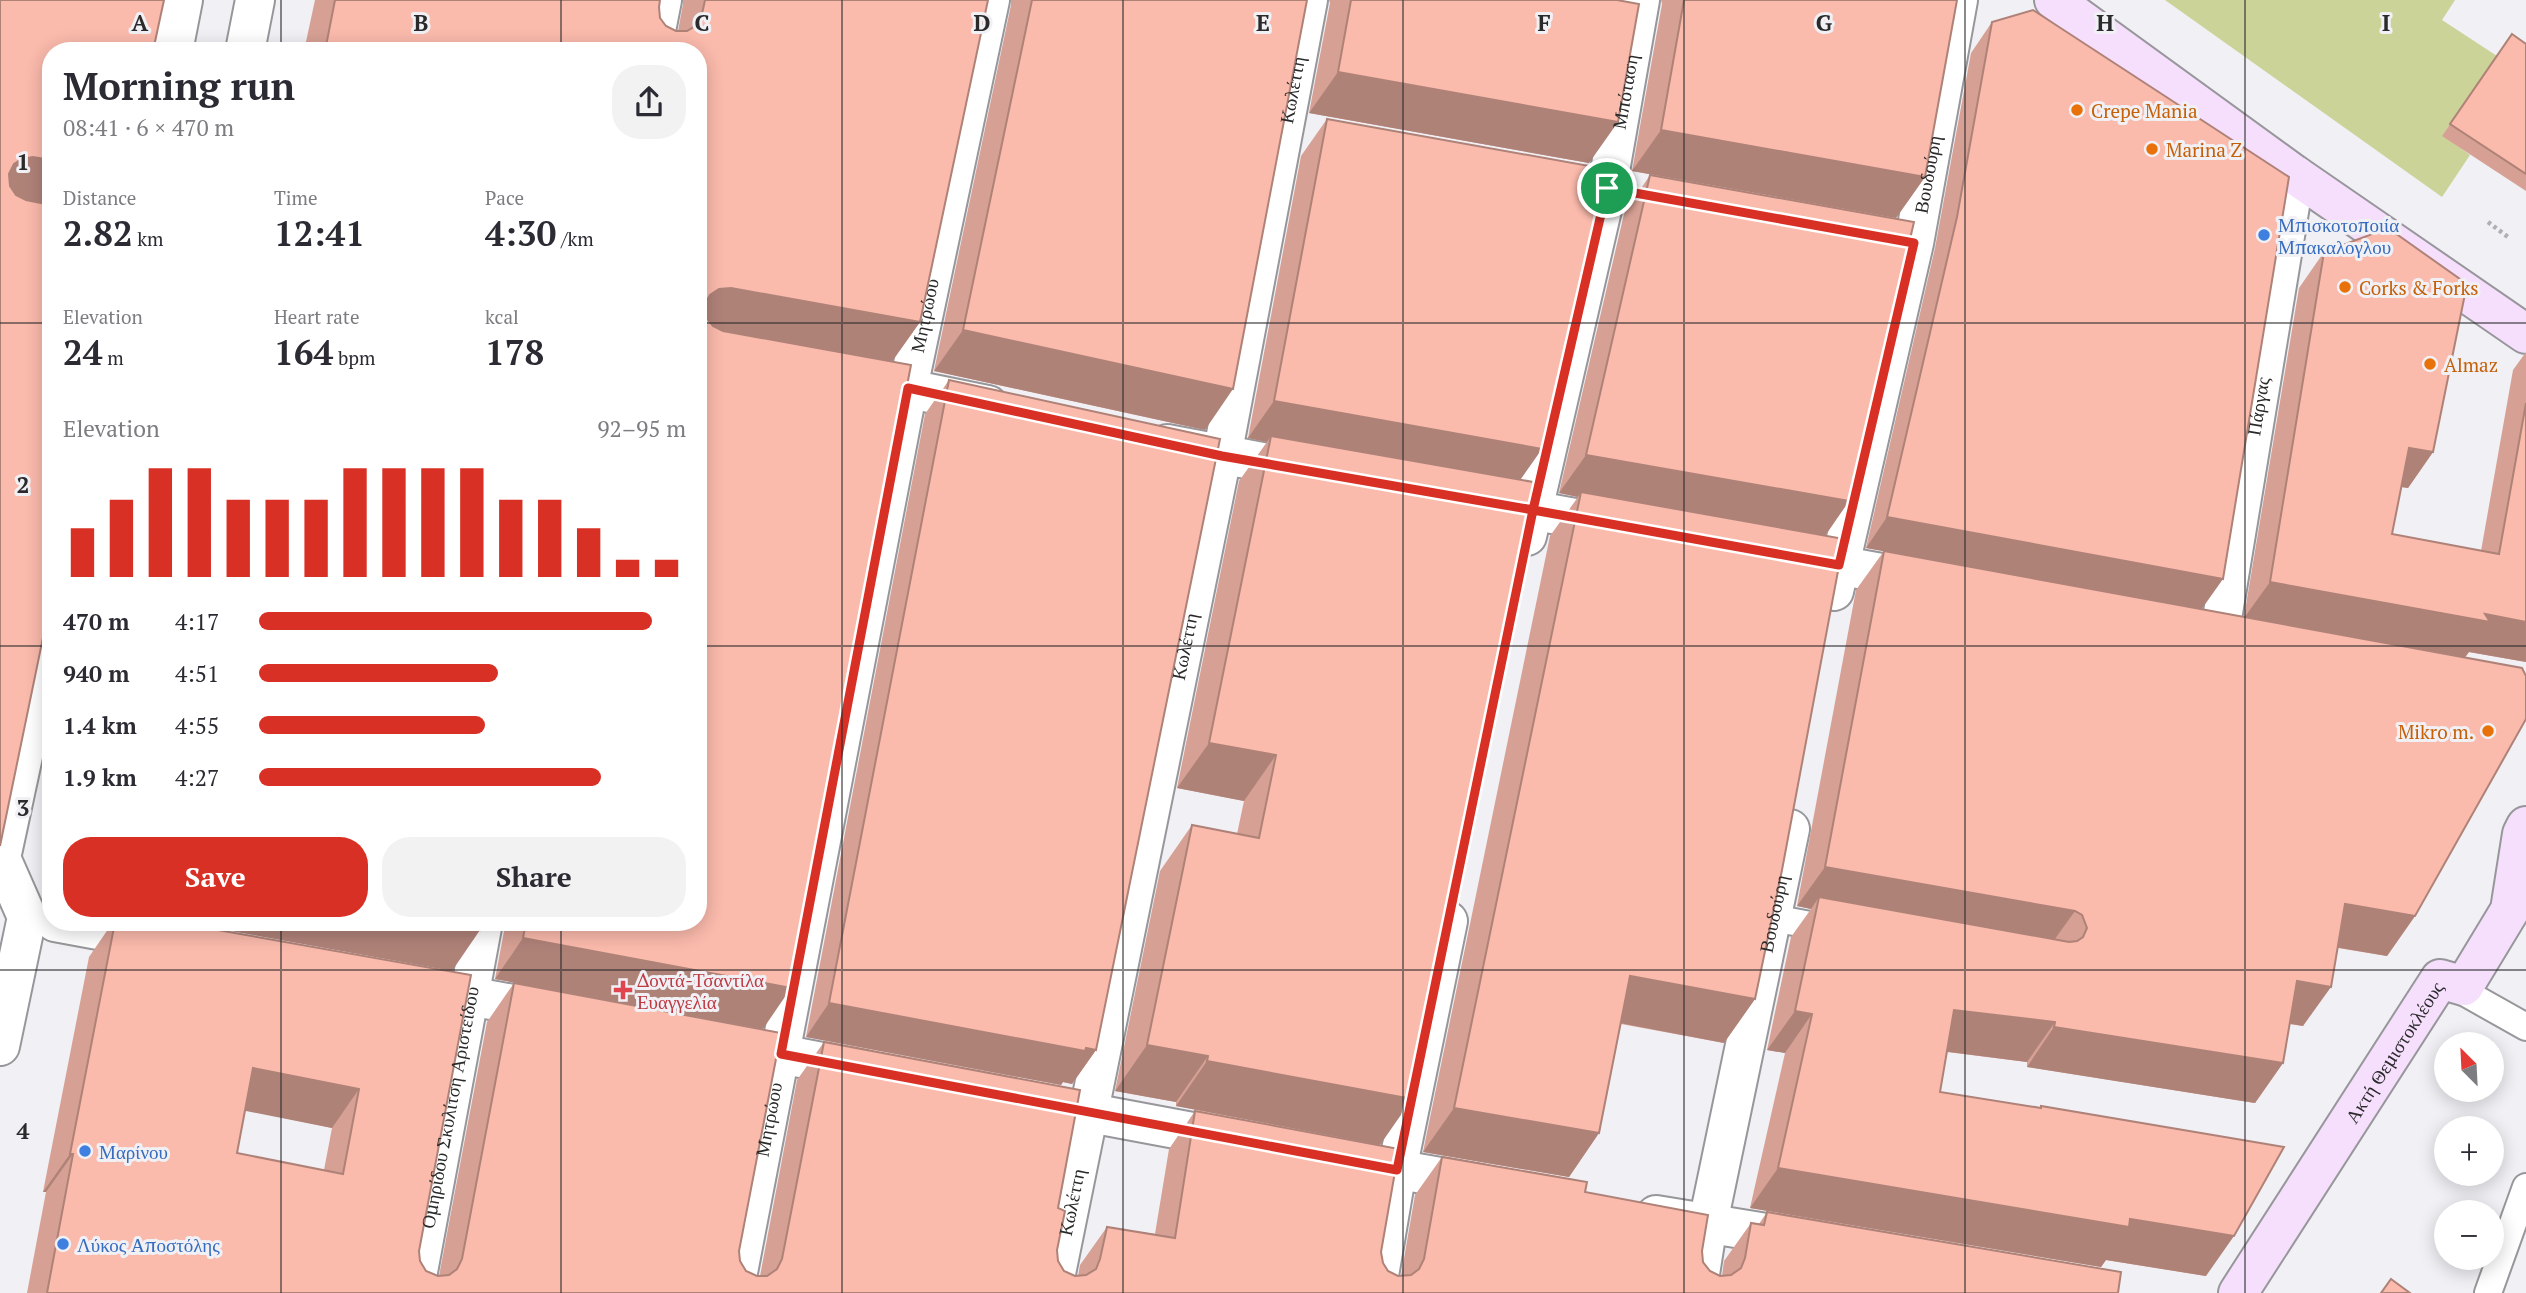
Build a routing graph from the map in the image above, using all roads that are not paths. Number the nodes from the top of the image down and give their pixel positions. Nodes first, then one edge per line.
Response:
1 (183, 0) edge
2 (255, 0) edge
3 (662, 0) edge
4 (990, 0) edge
5 (1308, 0) edge
6 (1640, 0) edge
7 (1958, 0) edge
8 (2054, 0) edge
9 (175, 42) edge
10 (247, 42) edge
11 (654, 42) edge
12 (2295, 175) junction
13 (1567, 181) edge
14 (1607, 188) junction
15 (1647, 195) edge
16 (1874, 236) edge
17 (1914, 243) junction
18 (2526, 334) edge
19 (816, 371) edge
20 (908, 388) junction
21 (1017, 411) edge
22 (1127, 435) edge
23 (1222, 456) junction
24 (1344, 477) edge
25 (1452, 496) edge
26 (1533, 510) junction
27 (1653, 532) edge
28 (1759, 551) edge
29 (1522, 564) edge
30 (1839, 565) junction
31 (1948, 586) edge
32 (1829, 620) edge
33 (2259, 644) edge
34 (42, 668) edge
35 (1796, 796) edge
36 (2526, 826) edge
37 (1455, 887) edge
38 (37, 914) edge
39 (1773, 918) junction
40 (117, 931) edge
41 (481, 931) edge
42 (1868, 935) edge
43 (188, 946) edge
44 (375, 979) edge
45 (2440, 979) junction
46 (469, 996) junction
47 (591, 1019) edge
48 (2526, 1027) edge
49 (699, 1039) edge
50 (0, 1046) edge
51 (781, 1054) junction
52 (901, 1077) edge
53 (995, 1095) edge
54 (1089, 1113) junction
55 (1263, 1145) edge
56 (1304, 1152) edge
57 (1397, 1170) junction
58 (2526, 1187) edge
59 (1519, 1191) edge
60 (1627, 1209) edge
61 (1708, 1223) junction
62 (1829, 1244) edge
63 (414, 1293) edge
64 (734, 1293) edge
65 (1052, 1293) edge
66 (1376, 1293) edge
67 (1697, 1293) edge
68 (2238, 1293) edge
69 (2488, 1293) edge

1 - 9 street
2 - 10 street
3 - 11 street
4 - 20 street, Μητρώου
5 - 23 street, Κωλέττη
6 - 14 street, Μπόταση
7 - 17 street, Βουδούρη
8 - 12 main road
12 - 18 main road
12 - 33 street, Πάργας
13 - 14 street
14 - 15 street
14 - 26 street, Μπόταση
16 - 17 street
17 - 30 street, Βουδούρη
19 - 20 street
20 - 21 street
20 - 51 street, Μητρώου
22 - 23 street
23 - 24 street
23 - 54 street, Κωλέττη
25 - 26 street
26 - 27 street
26 - 29 street, Μπόταση
28 - 30 street
30 - 31 street
30 - 32 street, Βουδούρη
34 - 38 street
35 - 39 street, Βουδούρη
36 - 45 main road, Ακτή Θεμιστοκλέους
37 - 57 street
38 - 50 street
39 - 42 lane
39 - 61 street, Βουδούρη
40 - 43 street
41 - 46 street, Ομηρίδου Σκυλίτση Αριστείδου
44 - 46 street
45 - 48 lane
45 - 68 main road, Ακτή Θεμιστοκλέους
46 - 47 street
46 - 63 street, Ομηρίδου Σκυλίτση Αριστείδου
49 - 51 street
51 - 52 street
51 - 64 street, Μητρώου
53 - 54 street
54 - 55 street
54 - 65 street, Κωλέττη
56 - 57 street
57 - 59 street
57 - 66 street
58 - 69 lane
60 - 61 street
61 - 62 street
61 - 67 street, Βουδούρη

